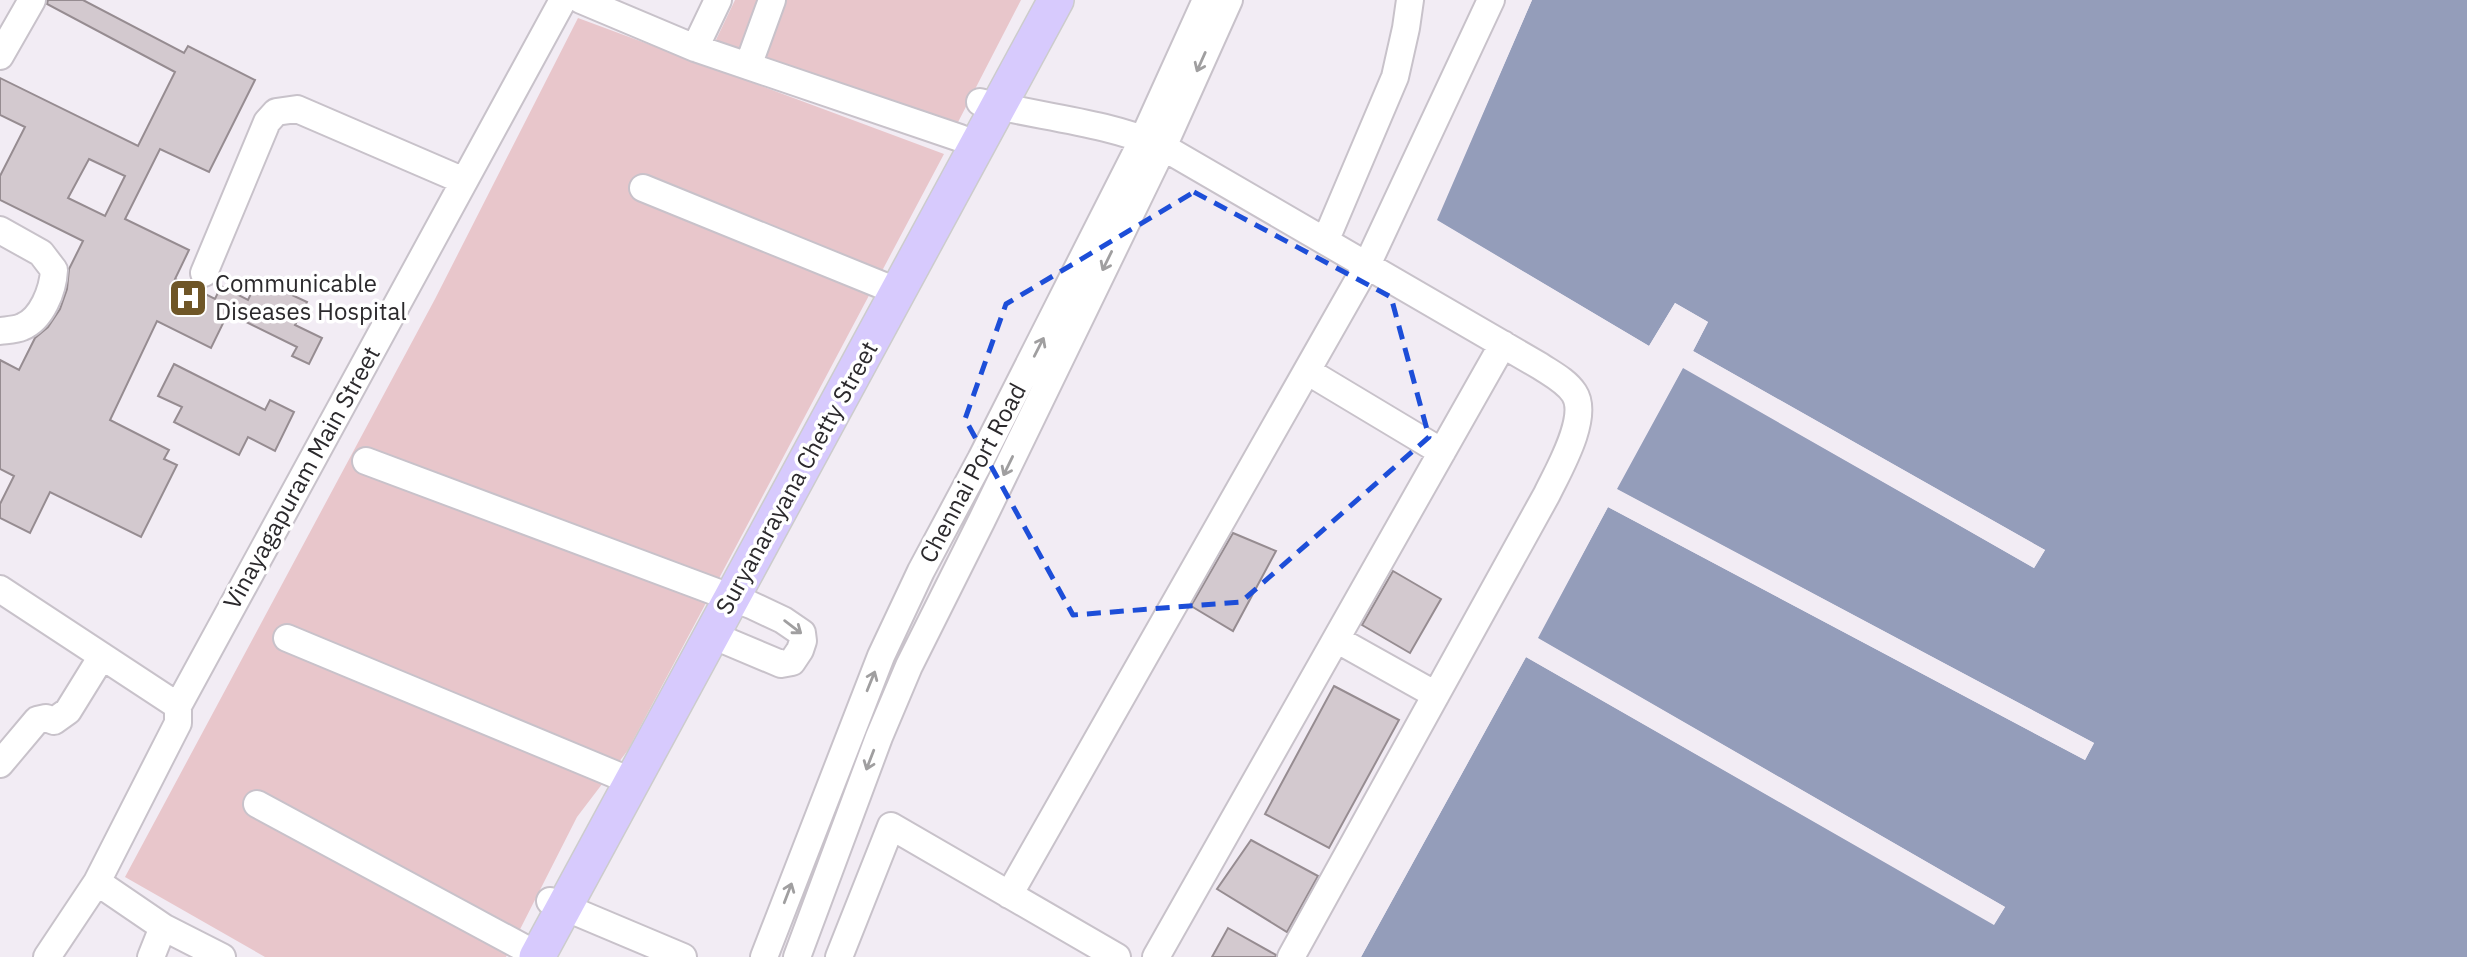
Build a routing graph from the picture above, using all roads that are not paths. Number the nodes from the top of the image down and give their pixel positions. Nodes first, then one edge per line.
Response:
1 (32, 0) edge
2 (563, 0) edge
3 (581, 0) edge
4 (718, 0) edge
5 (772, 0) edge
6 (1036, 0) edge
7 (1056, 0) edge
8 (1206, 0) edge
9 (1229, 0) edge
10 (1410, 0) edge
11 (1491, 0) edge
12 (695, 48) junction
13 (0, 56) edge
14 (748, 66) junction
15 (980, 117) junction
16 (1148, 145) junction
17 (464, 181) junction
18 (643, 188) dead end
19 (0, 230) edge
20 (1330, 230) dead end
21 (1367, 265) junction
22 (204, 273) dead end
23 (884, 286) junction
24 (0, 331) edge
25 (1503, 344) junction
26 (1307, 371) junction
27 (1442, 452) junction
28 (366, 461) dead end
29 (0, 589) edge
30 (725, 595) junction
31 (712, 635) junction
32 (287, 638) dead end
33 (1336, 639) junction
34 (102, 656) junction
35 (1436, 695) junction
36 (178, 706) junction
37 (0, 764) edge
38 (619, 776) junction
39 (257, 804) dead end
40 (97, 882) junction
41 (1009, 895) junction
42 (557, 904) junction
43 (163, 927) junction
44 (194, 950) edge
45 (527, 954) edge
46 (47, 957) edge
47 (151, 957) edge
48 (222, 957) edge
49 (683, 957) edge
50 (764, 957) edge
51 (797, 957) edge
52 (839, 957) edge
53 (1117, 957) edge
54 (1156, 957) edge
55 (1291, 957) edge

1 - 13 street
2 - 17 street, Vinayagapuram Main Street
3 - 12 street
4 - 12 street
5 - 14 street
6 - 15 main road, Suryanarayana Chetty Street
7 - 15 main road, Suryanarayana Chetty Street
8 - 16 street, Chennai Port Road
9 -> 16 street, Chennai Port Road
10 - 20 street
11 - 21 street
12 - 14 street
14 - 15 street
15 - 16 street
15 - 23 main road, Suryanarayana Chetty Street
15 - 30 main road, Suryanarayana Chetty Street
16 - 21 street
50 -> 16 street, Chennai Port Road
16 -> 51 street, Chennai Port Road
17 - 22 street
17 - 36 street, Vinayagapuram Main Street
18 - 23 street
19 - 24 street
21 - 25 street
21 - 26 street
23 - 30 main road, Suryanarayana Chetty Street
25 - 27 street
25 - 35 street
26 - 27 street
26 - 41 street
27 - 33 street
28 - 30 street
29 - 34 street
30 - 31 main road, Suryanarayana Chetty Street
30 -> 31 street
30 - 38 main road, Suryanarayana Chetty Street
31 - 42 main road, Suryanarayana Chetty Street
32 - 38 street
33 - 35 street
33 - 54 street
34 - 36 street
34 - 37 street
35 - 55 street
36 - 40 street, Vinayagapuram Main Street
38 - 42 main road, Suryanarayana Chetty Street
39 - 45 street
40 - 43 street
40 - 46 street, Vinayagapuram Main Street
41 - 52 street
41 - 53 street
42 - 45 main road, Suryanarayana Chetty Street
42 - 49 street
43 - 44 street
43 - 47 street
44 - 48 street

